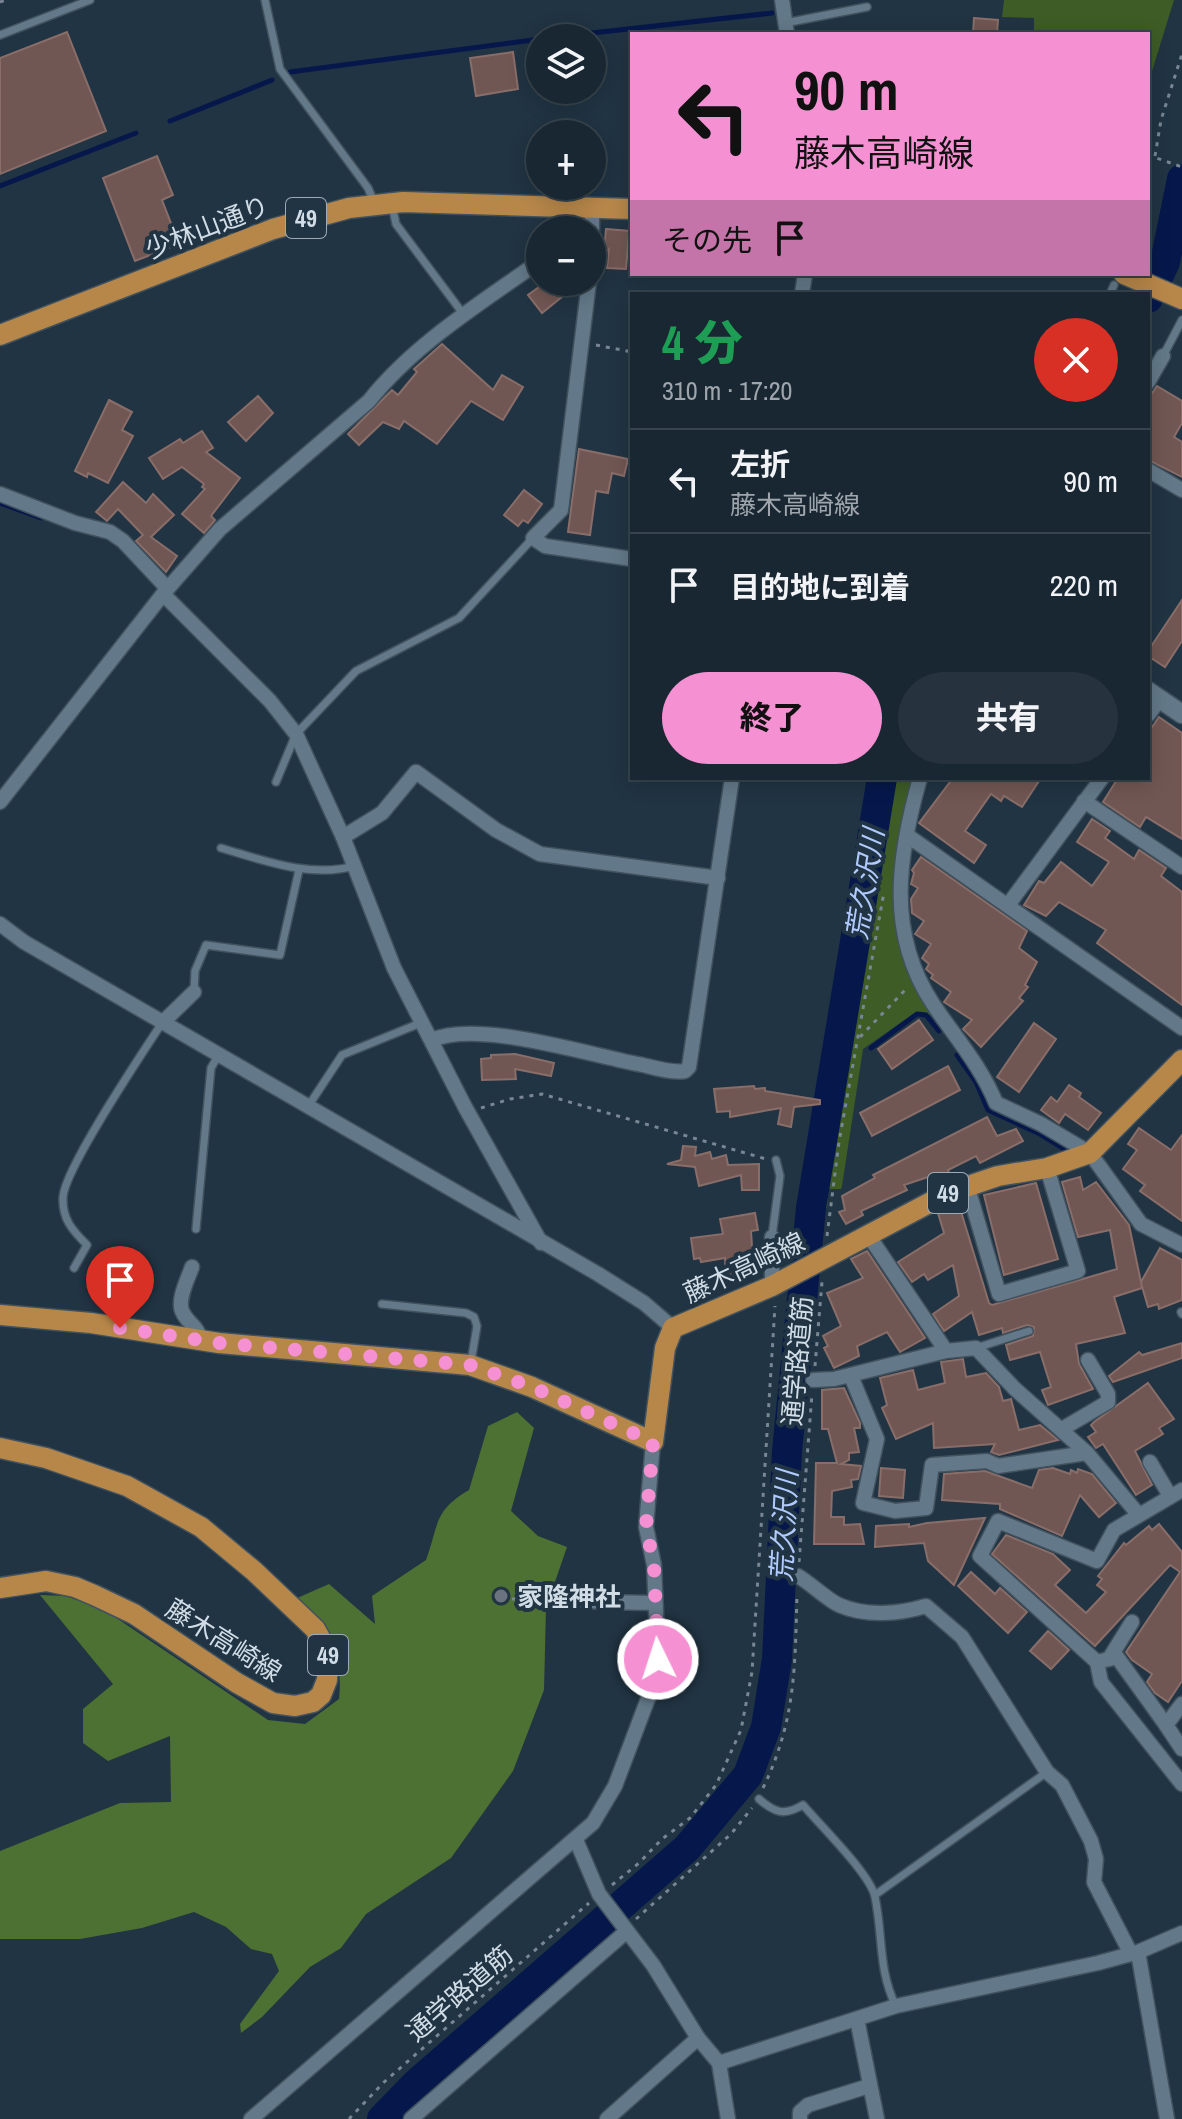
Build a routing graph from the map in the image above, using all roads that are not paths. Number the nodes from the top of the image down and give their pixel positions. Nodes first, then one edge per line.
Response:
1 (90, 0) edge
2 (265, 0) edge
3 (782, 0) edge
4 (867, 7) dead end
5 (786, 28) edge
6 (0, 35) edge
7 (383, 203) junction
8 (630, 210) edge
9 (541, 216) edge
10 (605, 216) edge
11 (526, 271) edge
12 (1122, 278) edge
13 (587, 296) edge
14 (1180, 297) edge
15 (464, 315) junction
16 (1182, 320) edge
17 (0, 335) edge
18 (1163, 356) joint
19 (1150, 379) edge
20 (1150, 471) edge
21 (1182, 490) edge
22 (0, 494) edge
23 (533, 538) junction
24 (630, 559) edge
25 (165, 591) junction
26 (1154, 695) edge
27 (1182, 714) edge
28 (296, 734) junction
29 (732, 780) edge
30 (920, 780) edge
31 (1100, 780) edge
32 (276, 782) dead end
33 (1084, 801) junction
34 (0, 802) edge
35 (908, 836) junction
36 (343, 837) junction
37 (221, 848) dead end
38 (355, 866) junction
39 (1182, 867) edge
40 (299, 870) junction
41 (718, 878) junction
42 (1008, 905) junction
43 (0, 924) edge
44 (194, 992) joint
45 (423, 1022) junction
46 (162, 1023) junction
47 (1182, 1028) edge
48 (432, 1040) junction
49 (218, 1056) junction
50 (1182, 1060) edge
51 (309, 1105) junction
52 (1090, 1153) junction
53 (776, 1160) road end
54 (1047, 1168) junction
55 (967, 1185) junction
56 (196, 1229) dead end
57 (867, 1233) junction
58 (772, 1237) joint
59 (542, 1243) junction
60 (1182, 1245) edge
61 (192, 1267) dead end
62 (74, 1268) dead end
63 (776, 1283) junction
64 (382, 1304) dead end
65 (0, 1315) edge
66 (673, 1328) junction
67 (1029, 1331) dead end
68 (200, 1341) junction
69 (976, 1348) junction
70 (946, 1351) junction
71 (1088, 1360) dead end
72 (470, 1365) junction
73 (851, 1376) junction
74 (813, 1380) road end
75 (1062, 1429) junction
76 (653, 1442) junction
77 (0, 1448) edge
78 (1087, 1453) junction
79 (1150, 1462) dead end
80 (1176, 1493) edge
81 (1138, 1514) junction
82 (798, 1576) road end
83 (0, 1588) edge
84 (573, 1598) road end
85 (655, 1603) junction
86 (1132, 1622) dead end
87 (1103, 1661) junction
88 (1182, 1704) edge
89 (1166, 1725) junction
90 (1182, 1749) edge
91 (1047, 1772) junction
92 (1182, 1784) edge
93 (759, 1799) road end
94 (576, 1840) junction
95 (875, 1895) junction
96 (626, 1926) junction
97 (1182, 1933) edge
98 (1134, 1953) junction
99 (896, 2006) junction
100 (857, 2019) junction
101 (698, 2038) junction
102 (719, 2063) junction
103 (869, 2086) junction
104 (270, 2105) junction
105 (251, 2119) edge
106 (258, 2119) edge
107 (411, 2119) edge
108 (607, 2119) edge
109 (728, 2119) edge
110 (800, 2119) edge
111 (877, 2119) edge
112 (1167, 2119) edge

1 - 6 lane
2 - 7 lane
3 - 5 street
4 - 5 lane
7 - 9 main road, 少林山通り / 49
7 - 15 lane
7 - 17 main road, 少林山通り / 49
8 - 10 main road, 少林山通り / 49
11 - 15 street
12 - 14 main road
13 - 23 street
15 - 25 street
16 - 18 lane
18 - 19 street
20 - 21 street
22 - 25 street
23 - 24 street
23 - 28 lane
25 - 28 street
25 - 34 street
26 - 27 street
28 - 32 lane
28 - 36 street
29 - 41 street
30 - 35 street
31 - 33 street
33 - 39 street
33 - 42 street
35 - 42 street
35 - 52 street
36 - 38 street
36 - 41 street
37 - 40 lane
38 - 40 lane
38 - 45 street
40 - 44 lane
41 - 48 street
42 - 47 street
43 - 46 street
44 - 46 street
45 - 48 street
45 - 51 lane
46 - 49 street
46 - 62 lane
48 - 59 street
49 - 51 street
49 - 56 lane
50 - 52 main road, 藤木高崎線 / 49
51 - 59 street
52 - 54 main road, 藤木高崎線 / 49
52 - 60 street
53 - 58 lane
54 - 55 main road, 藤木高崎線 / 49
54 - 55 street
55 - 57 main road, 藤木高崎線 / 49
57 - 63 main road, 藤木高崎線 / 49
57 - 70 street
58 - 63 street
59 - 66 street
61 - 68 street
63 - 66 main road, 藤木高崎線 / 49
64 - 72 lane
65 - 68 main road
66 - 76 main road, 藤木高崎線
67 - 69 lane
68 - 72 main road
69 - 70 street
69 - 75 street
70 - 73 street
71 - 75 street
72 - 76 main road
73 - 74 street
73 - 78 street
75 - 78 street
76 - 85 street
77 - 83 main road, 藤木高崎線 / 49
78 - 81 street
79 - 80 street
80 - 81 street
81 - 87 street
82 - 91 street
84 - 85 street
85 - 94 street
86 - 87 street
87 - 89 street
87 - 92 street
88 - 89 street
89 - 90 street
91 - 95 lane
91 - 98 street
93 - 95 lane
94 - 96 street
94 - 104 street
95 - 99 lane
96 - 101 street
96 - 107 street
97 - 98 street
98 - 99 street
98 - 112 street
99 - 100 street
100 - 102 street
100 - 103 street
101 - 102 street
101 - 108 street
102 - 109 street
103 - 110 street
103 - 111 street
104 - 105 street
104 - 106 street

